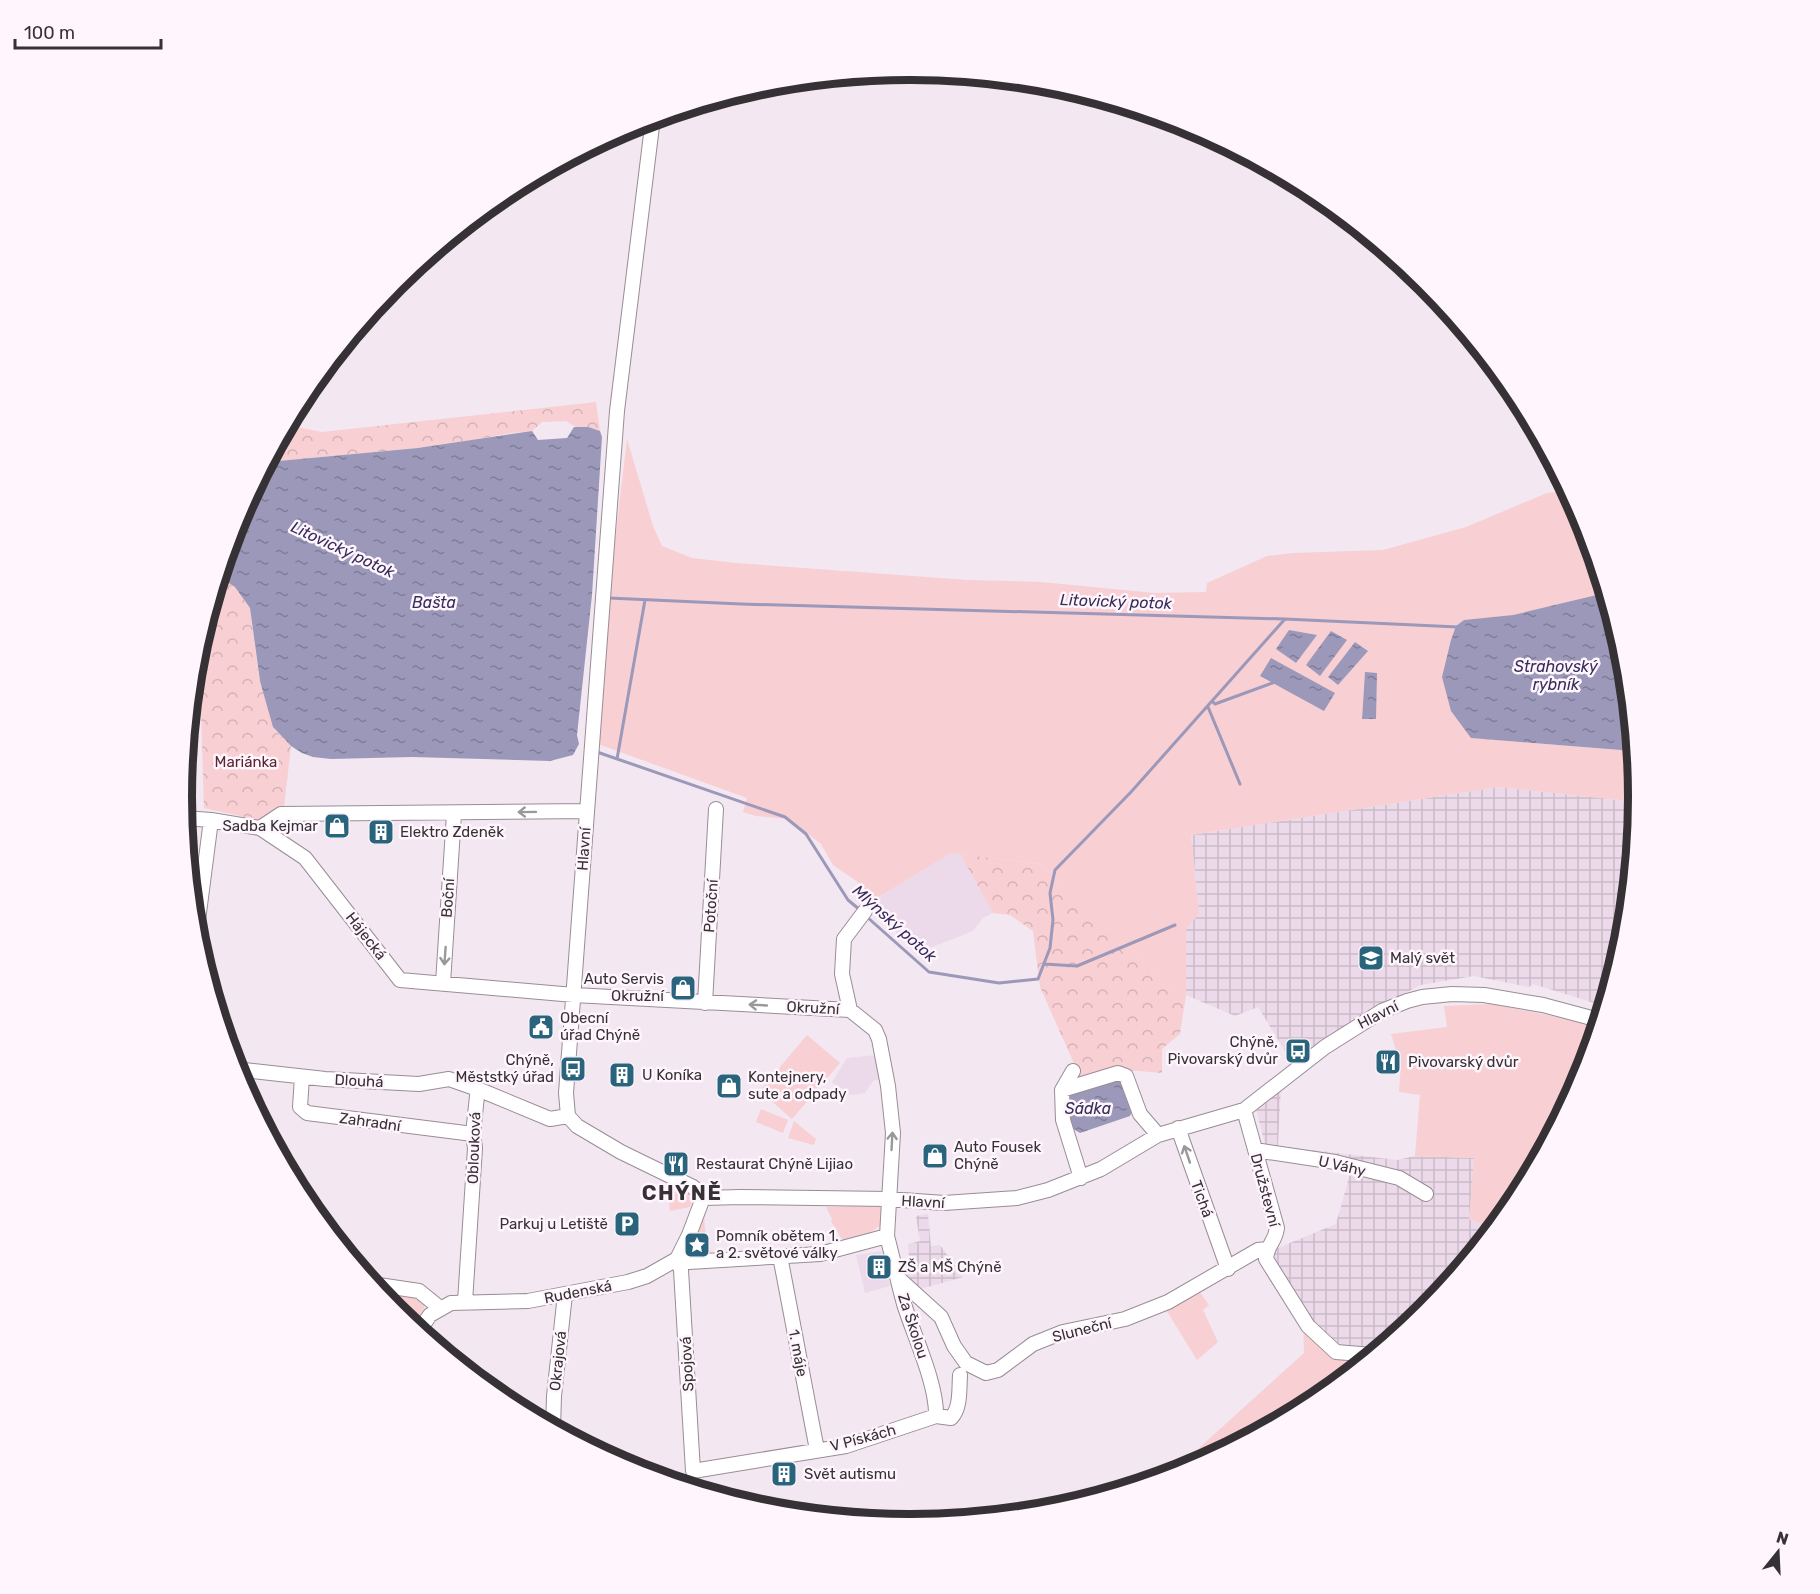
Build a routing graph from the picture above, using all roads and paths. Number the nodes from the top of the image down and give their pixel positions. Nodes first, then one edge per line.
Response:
1 (652, 128) edge
2 (717, 809) dead end
3 (586, 811) junction
4 (454, 814) junction
5 (193, 819) edge
6 (211, 820) junction
7 (260, 828) junction
8 (201, 901) edge
9 (865, 911) dead end
10 (443, 983) junction
11 (573, 995) junction
12 (705, 1003) junction
13 (850, 1010) junction
14 (1592, 1018) edge
15 (246, 1070) edge
16 (1073, 1071) dead end
17 (302, 1077) junction
18 (1062, 1089) junction
19 (480, 1090) junction
20 (1244, 1110) junction
21 (568, 1116) junction
22 (1178, 1128) junction
23 (473, 1134) junction
24 (1158, 1135) junction
25 (1255, 1150) junction
26 (1081, 1178) junction
27 (1426, 1194) dead end
28 (703, 1198) junction
29 (888, 1199) junction
30 (887, 1236) junction
31 (1267, 1249) junction
32 (780, 1256) junction
33 (677, 1259) junction
34 (1228, 1269) junction
35 (898, 1278) junction
36 (386, 1286) edge
37 (564, 1294) junction
38 (465, 1302) junction
39 (440, 1308) junction
40 (424, 1324) edge
41 (1361, 1354) edge
42 (960, 1375) dead end
43 (936, 1416) junction
44 (553, 1419) edge
45 (817, 1450) junction
46 (693, 1471) joint

1 - 3 street, Hlavní
2 - 12 street, Potoční
3 -> 4 street
3 - 11 street, Hlavní
4 - 7 street
4 -> 10 street, Boční
5 - 6 street, Hájecká
6 - 7 street, Hájecká
6 - 8 street
7 - 10 street, Hájecká
9 - 13 street
10 - 11 street, Hájecká
11 - 12 street, Okružní
11 - 21 street, Hlavní
13 -> 12 street, Okružní
29 -> 13 street, Okružní
14 - 20 street, Hlavní
15 - 17 street, Dlouhá
16 - 18 street
17 - 19 street, Dlouhá
17 - 23 street, Zahradní
18 - 24 street
18 - 26 street
19 - 21 street, Oblouková
19 - 23 street, Oblouková
20 - 22 street, Hlavní
20 - 25 street, Družstevní
21 - 28 street
22 - 24 street, Hlavní
34 -> 22 street, Tichá
23 - 38 street, Oblouková
24 - 26 street, Hlavní
25 - 27 street, U Váhy
25 - 31 street, Družstevní
26 - 29 street, Hlavní
28 - 29 street, Hlavní
28 - 33 street
29 - 30 street, Okružní
30 - 32 street
30 - 35 street, Za Školou
31 - 34 street, Sluneční
31 - 41 street, Družstevní
32 - 33 street
32 - 45 street, 1. máje
33 - 37 street, Rudenská
33 - 46 street, Spojová
34 - 35 street, Sluneční
35 - 43 street, Za Školou
36 - 39 street
37 - 38 street, Rudenská
37 - 44 street, Okrajová
38 - 39 street, Rudenská
39 - 40 street
42 - 43 street, V Pískách
43 - 45 street, V Pískách
45 - 46 street, V Pískách

